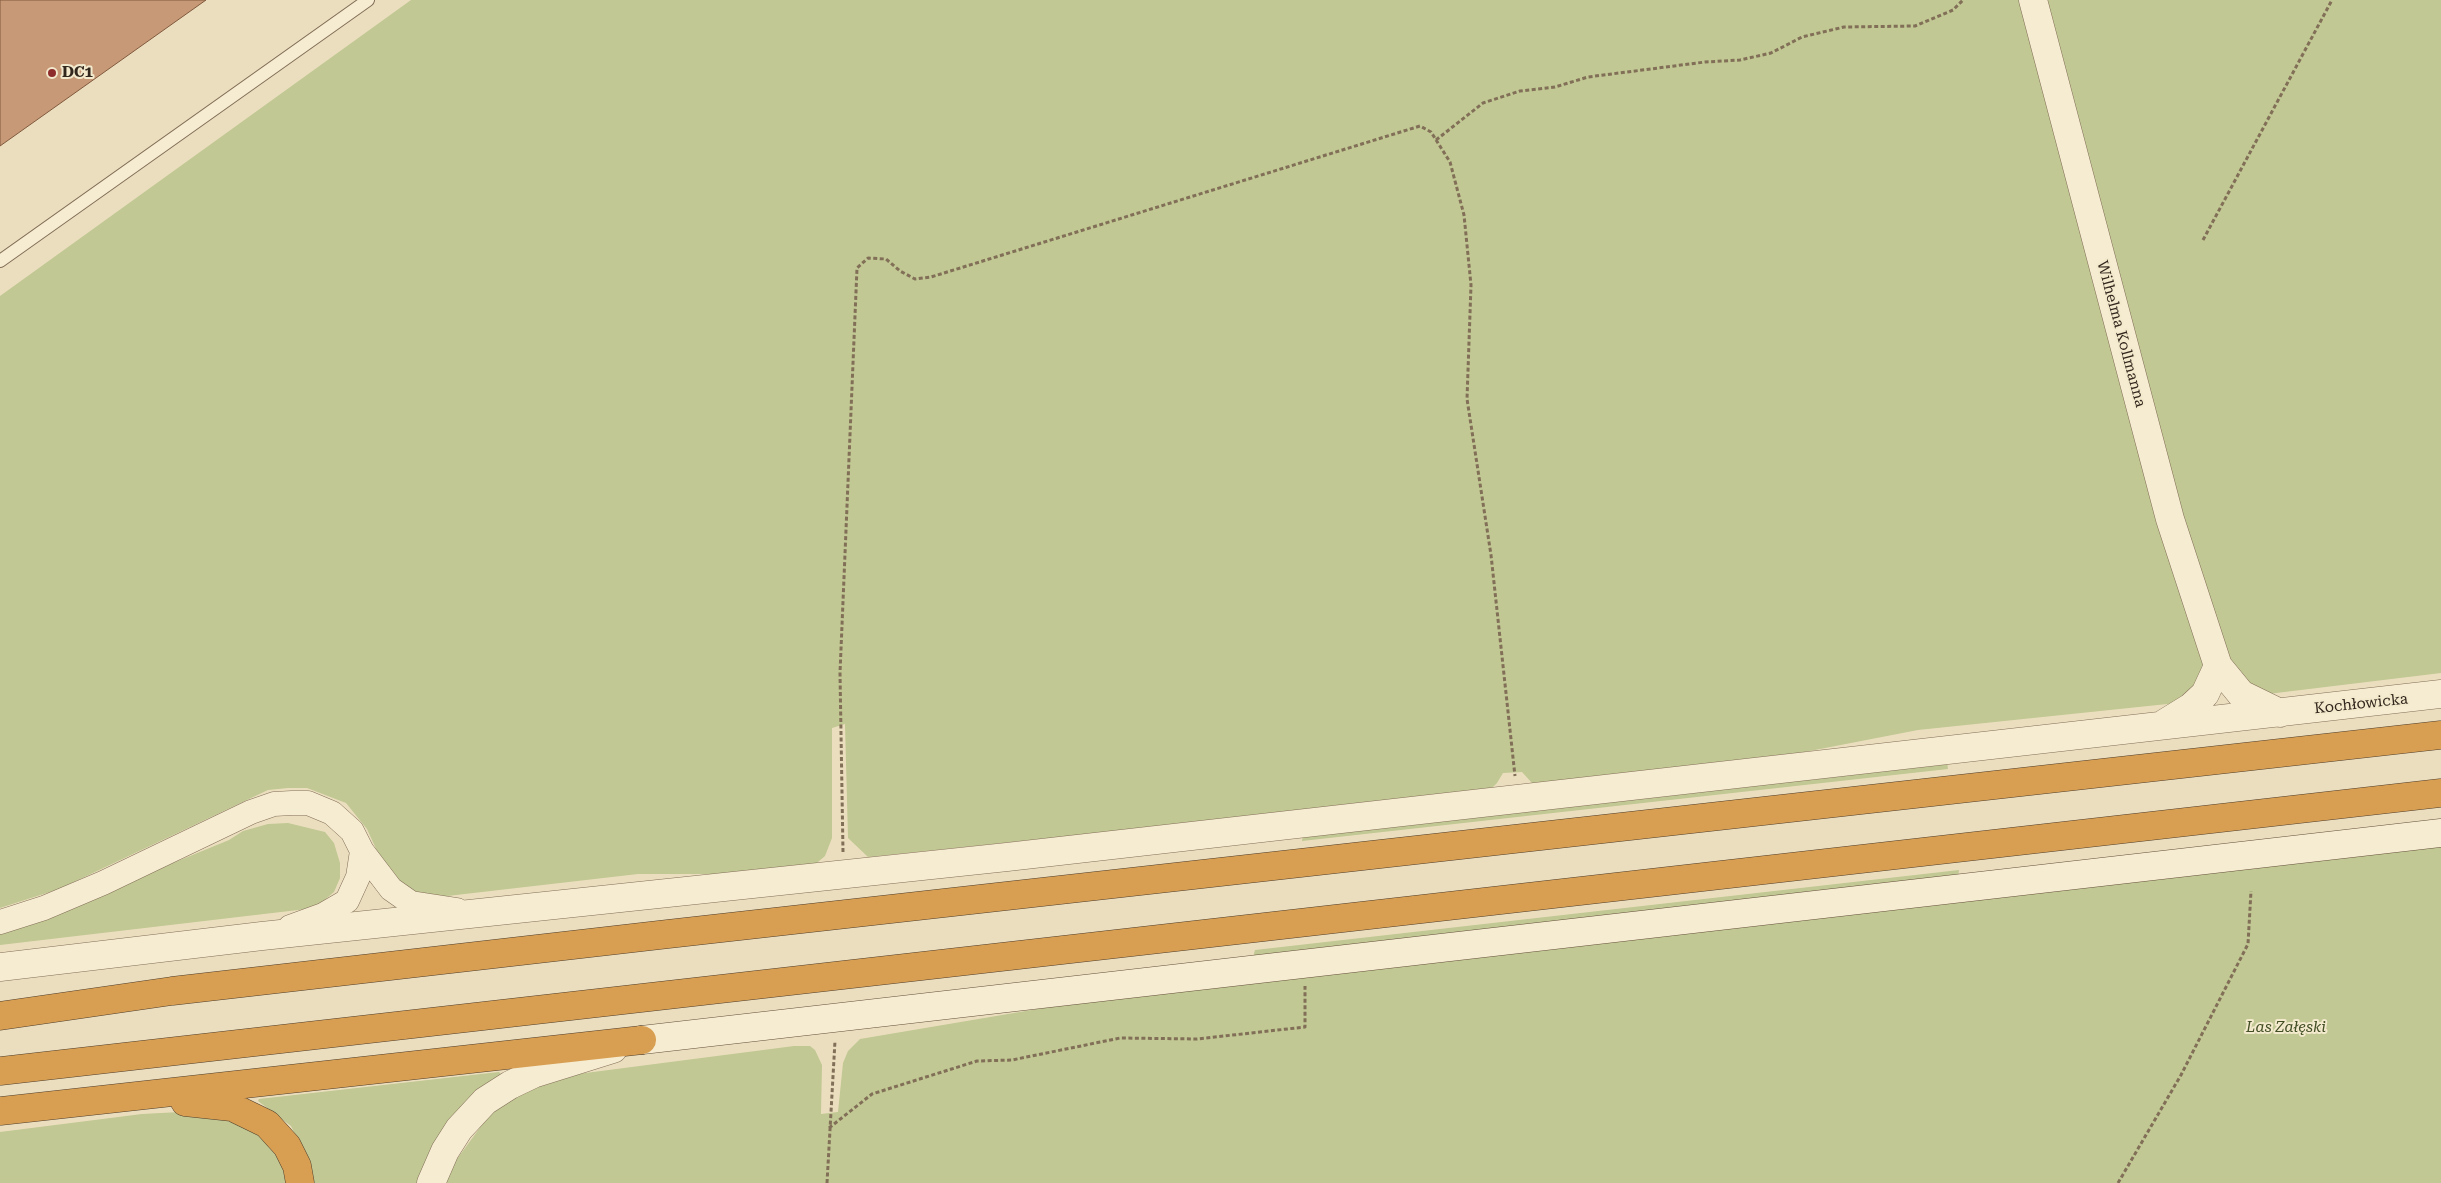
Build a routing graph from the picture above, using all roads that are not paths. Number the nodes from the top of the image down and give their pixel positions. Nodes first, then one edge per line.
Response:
1 (368, 0) edge
2 (2033, 0) edge
3 (0, 261) edge
4 (2218, 666) junction
5 (2441, 694) edge
6 (2280, 713) junction
7 (2158, 727) junction
8 (2441, 735) edge
9 (2441, 793) edge
10 (2441, 833) edge
11 (362, 851) junction
12 (478, 914) junction
13 (0, 922) edge
14 (262, 936) junction
15 (0, 967) edge
16 (0, 1016) edge
17 (642, 1040) junction
18 (0, 1071) edge
19 (147, 1093) junction
20 (0, 1111) edge
21 (300, 1183) edge
22 (431, 1183) edge

1 - 3 lane
2 - 4 street, Wilhelma Kollmanna
4 - 6 street
4 - 7 street
5 - 6 street, Kochłowicka
6 - 7 street, Kochłowicka
7 - 12 street, Kochłowicka
8 - 16 highway
9 - 18 highway
10 - 17 street
11 - 12 street
11 - 13 street
11 - 14 street
12 - 14 street, Kochłowicka
14 - 15 street, Kochłowicka
17 - 19 highway
17 - 22 street
19 - 20 highway
19 - 21 highway

